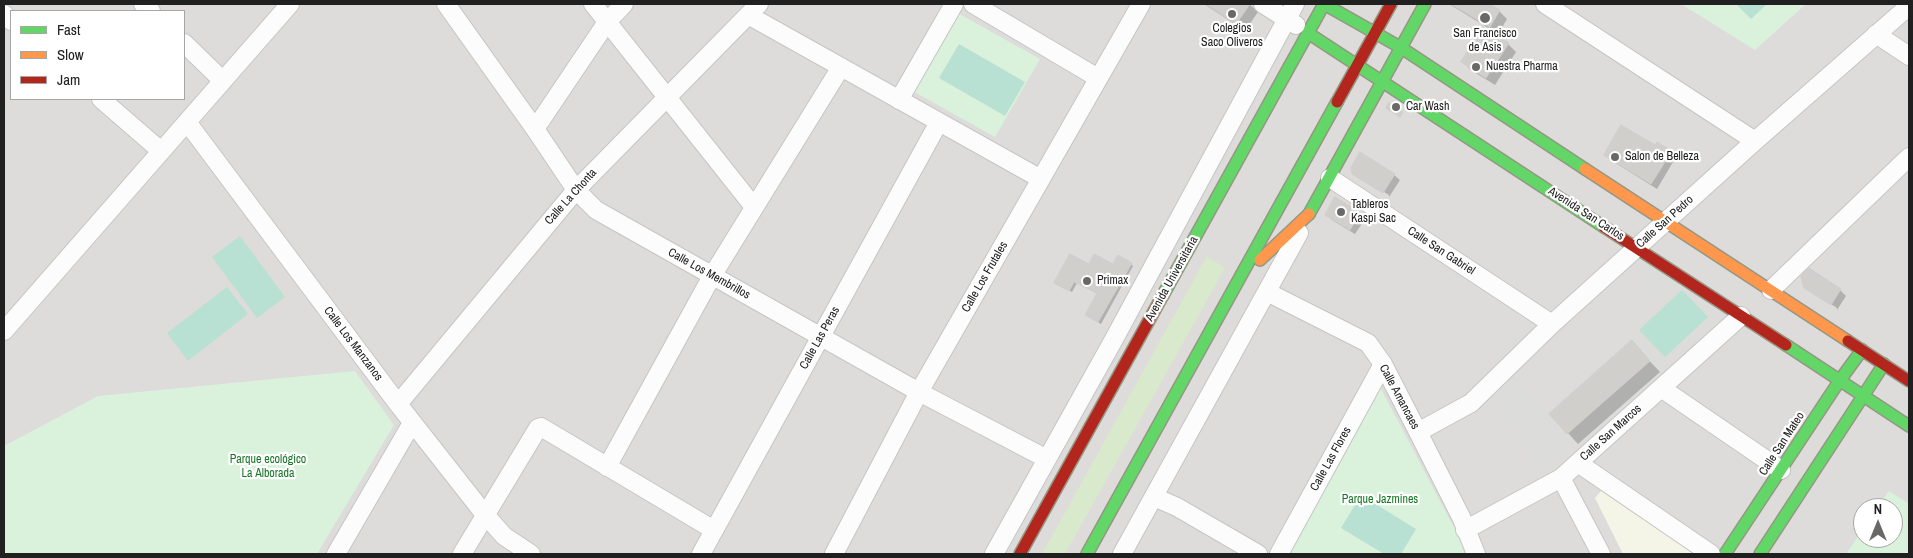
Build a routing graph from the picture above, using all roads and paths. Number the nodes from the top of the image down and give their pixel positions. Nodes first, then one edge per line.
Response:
1 (290, 4) edge
2 (446, 4) edge
3 (594, 4) edge
4 (624, 4) edge
5 (954, 4) edge
6 (974, 4) edge
7 (1142, 4) edge
8 (1263, 4) edge
9 (1324, 4) edge
10 (1391, 4) edge
11 (1424, 4) edge
12 (1550, 5) edge
13 (1909, 6) edge
14 (754, 9) edge
15 (1291, 11) edge
16 (607, 22) junction
17 (1308, 32) junction
18 (1375, 33) junction
19 (1876, 34) junction
20 (185, 44) edge
21 (1400, 47) junction
22 (1909, 56) edge
23 (1358, 64) junction
24 (840, 67) junction
25 (1098, 78) junction
26 (1382, 80) junction
27 (223, 81) junction
28 (666, 97) junction
29 (102, 100) edge
30 (899, 100) junction
31 (187, 122) junction
32 (939, 122) junction
33 (535, 129) junction
34 (1756, 141) junction
35 (161, 151) junction
36 (1909, 157) edge
37 (1330, 178) junction
38 (1040, 179) junction
39 (576, 190) junction
40 (754, 207) junction
41 (1309, 214) junction
42 (1666, 221) junction
43 (1637, 248) junction
44 (712, 276) junction
45 (1240, 279) junction
46 (1771, 290) junction
47 (1267, 292) junction
48 (1741, 316) junction
49 (1552, 324) junction
50 (4, 330) edge
51 (822, 336) junction
52 (1862, 350) junction
53 (1383, 364) junction
54 (1884, 364) junction
55 (1840, 380) junction
56 (1909, 381) edge
57 (1661, 388) junction
58 (919, 392) junction
59 (1864, 396) junction
60 (398, 404) junction
61 (412, 423) junction
62 (1909, 426) edge
63 (1418, 432) junction
64 (1047, 459) junction
65 (1805, 461) junction
66 (1578, 463) junction
67 (606, 467) junction
68 (1781, 470) junction
69 (1561, 478) junction
70 (1154, 497) junction
71 (485, 515) junction
72 (714, 530) junction
73 (1466, 530) junction
74 (336, 554) edge
75 (462, 554) edge
76 (531, 554) edge
77 (701, 554) edge
78 (834, 554) edge
79 (994, 554) edge
80 (1020, 554) edge
81 (1087, 554) edge
82 (1122, 554) edge
83 (1258, 554) edge
84 (1279, 554) edge
85 (1476, 554) edge
86 (1601, 554) edge
87 (1710, 554) edge
88 (1725, 554) edge
89 (1760, 554) edge

1 - 27 street
2 - 33 street, Calle Los Membrillos
3 - 16 street
4 - 16 street
5 - 30 street
6 - 25 street
7 - 25 street, Calle Los Frutales
8 - 15 street, Avenida San Carlos
9 - 17 street, Avenida Universitaria
9 - 18 street
10 - 18 street
11 - 21 street
12 - 34 street
13 - 19 street, Calle San Pedro
14 - 24 street
14 - 28 street, Calle La Chonta
15 - 17 street, Avenida San Carlos
15 - 64 street, Avenida Universitaria
16 - 28 street
16 - 33 street
17 - 23 street, Avenida San Carlos
17 - 80 street, Avenida Universitaria
18 - 21 street
18 - 23 street
19 - 22 street
19 - 34 street, Calle San Pedro
20 - 27 street
21 - 26 street
21 - 42 street
23 - 26 street, Avenida San Carlos
23 - 45 street
24 - 30 street
24 - 40 street
25 - 38 street, Calle Los Frutales
26 - 37 street
26 - 43 street, Avenida San Carlos
27 - 31 street
28 - 39 street, Calle La Chonta
28 - 40 street
29 - 35 street
30 - 32 street
31 - 35 street
31 - 60 street, Calle Los Manzanos
32 - 38 street
32 - 51 street, Calle Las Peras
33 - 39 street, Calle Los Membrillos
34 - 42 street, Calle San Pedro
35 - 50 street
36 - 46 street
37 - 41 street
37 - 49 street, Calle San Gabriel
38 - 58 street, Calle Los Frutales
39 - 44 street, Calle Los Membrillos
39 - 60 street, Calle La Chonta
40 - 44 street
41 - 45 street
41 - 47 street
42 - 43 street, Calle San Pedro
42 - 46 street
43 - 48 street, Avenida San Carlos
43 - 49 street, Calle San Pedro
44 - 51 street, Calle Los Membrillos
44 - 67 street
45 - 81 street
46 - 52 street
47 - 53 street, Calle Amancaes
47 - 70 street
48 - 55 street, Avenida San Carlos
48 - 57 street, Calle San Marcos
49 - 63 street, Calle San Pedro
51 - 58 street, Calle Los Membrillos
51 - 72 street, Calle Las Peras
52 - 54 street
52 - 55 street, Calle San Mateo
53 - 63 street, Calle Amancaes
53 - 84 street, Calle Las Flores
54 - 56 street
54 - 59 street, Calle San Mateo
55 - 59 street, Avenida San Carlos
55 - 65 street, Calle San Mateo
57 - 66 street, Calle San Marcos
57 - 68 street
58 - 64 street, Calle Los Membrillos
58 - 78 street, Calle Los Frutales
59 - 62 street, Avenida San Carlos
59 - 65 street, Calle San Mateo
60 - 61 street, Calle Los Manzanos
61 - 71 street, Calle Los Manzanos
61 - 74 street
63 - 73 street, Calle Amancaes
64 - 79 street, Avenida Universitaria
65 - 68 street, Calle San Mateo
65 - 89 street, Calle San Mateo
66 - 69 street, Calle San Marcos
66 - 87 street
67 - 71 street
67 - 72 street
68 - 88 street, Calle San Mateo
69 - 73 street, Calle San Marcos
69 - 86 street
70 - 82 street
70 - 83 street
71 - 75 street
71 - 76 street, Calle Los Manzanos
72 - 77 street, Calle Las Peras
73 - 85 street, Calle Amancaes

